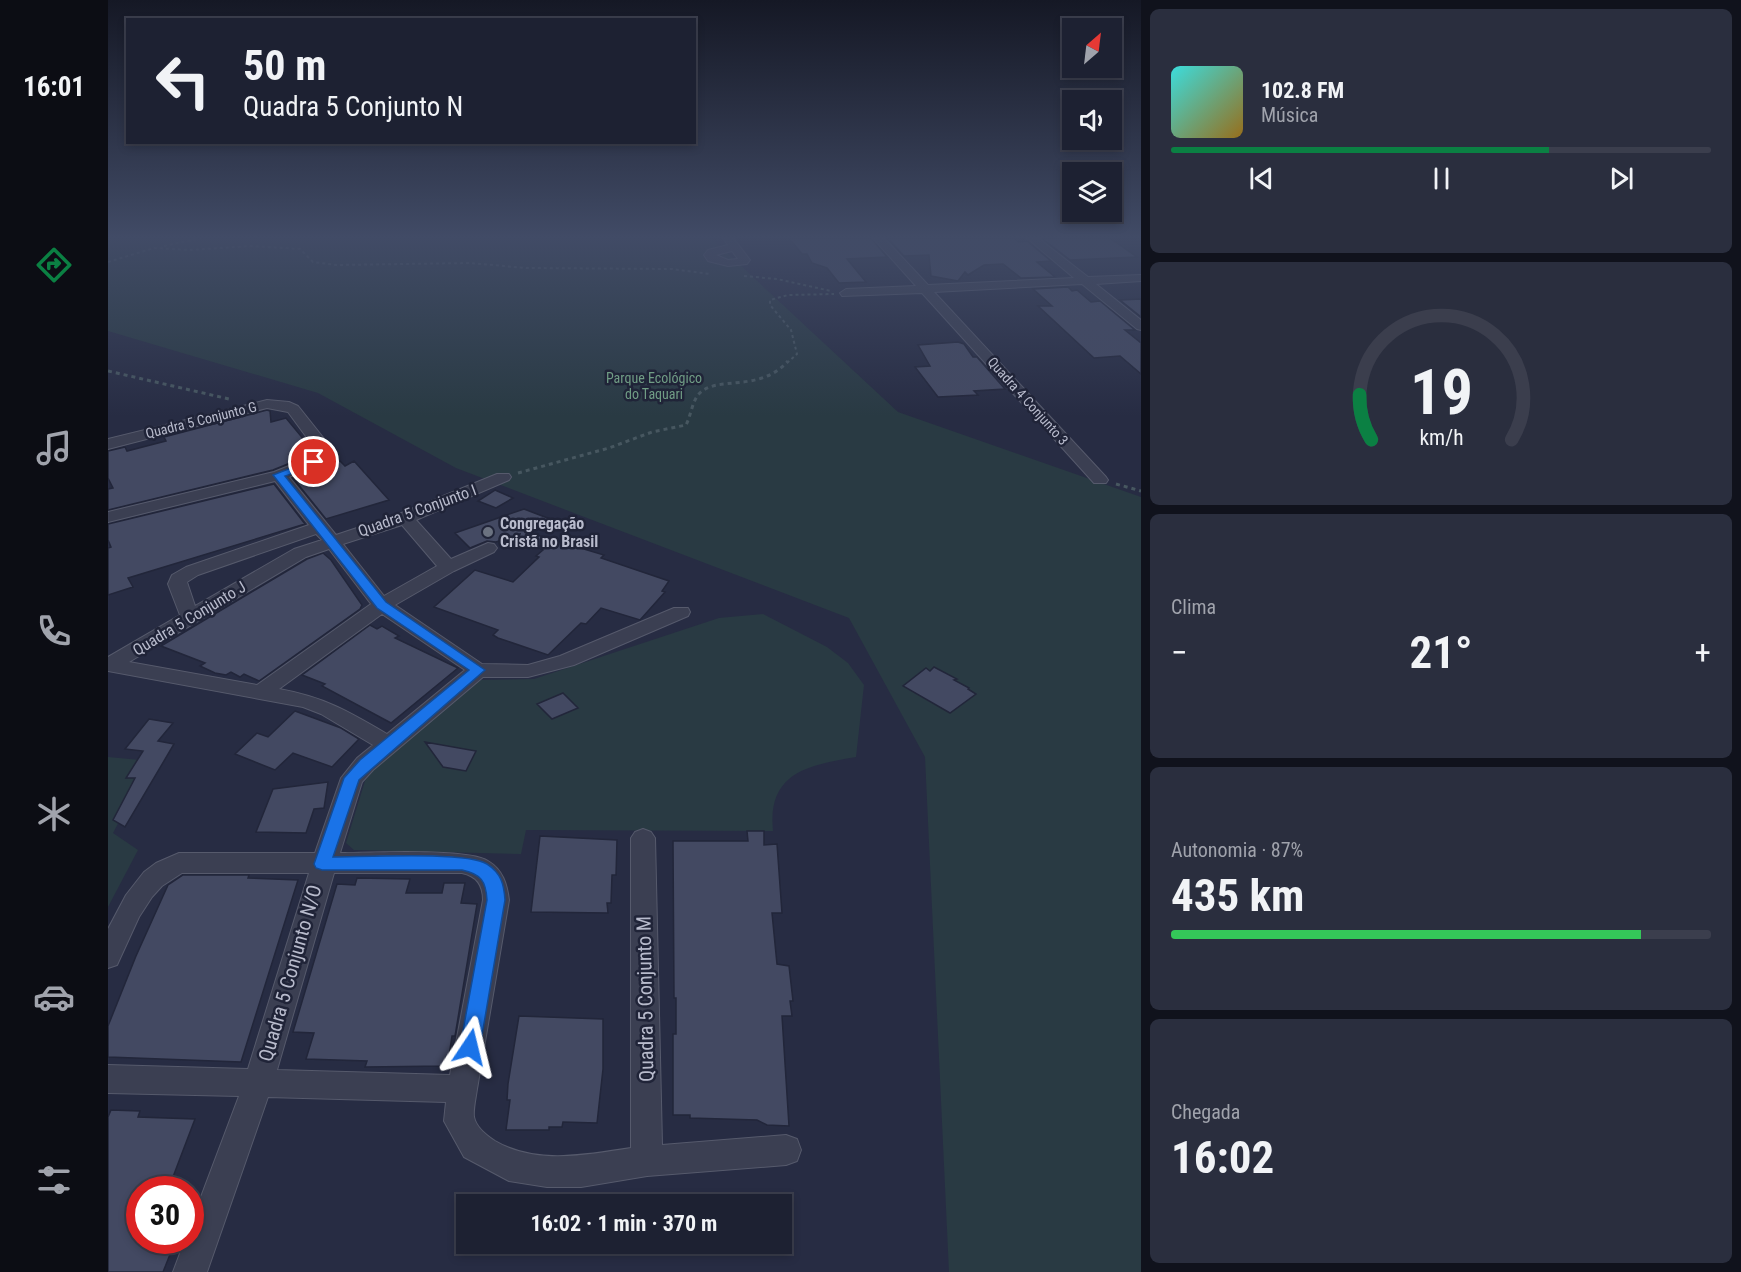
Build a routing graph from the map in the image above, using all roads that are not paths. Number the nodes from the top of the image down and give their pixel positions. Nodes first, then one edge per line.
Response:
1 (934, 297) edge
2 (1105, 297) edge
3 (1141, 326) edge
4 (108, 444) edge
5 (279, 475) junction
6 (503, 477) road end
7 (1100, 480) road end
8 (108, 517) edge
9 (405, 518) junction
10 (325, 534) junction
11 (488, 548) dead end
12 (448, 567) junction
13 (382, 605) junction
14 (681, 612) dead end
15 (190, 616) junction
16 (109, 664) edge
17 (478, 670) junction
18 (261, 692) junction
19 (390, 745) junction
20 (643, 838) dead end
21 (322, 864) junction
22 (108, 957) edge
23 (108, 1079) edge
24 (259, 1082) junction
25 (462, 1089) junction
26 (786, 1150) dead end
27 (647, 1161) junction
28 (190, 1272) edge

1 - 7 street, Quadra 4 Conjunto 3
2 - 3 street
4 - 5 street, Quadra 5 Conjunto G
5 - 8 street
5 - 10 street
6 - 9 street, Quadra 5 Conjunto I
9 - 10 street, Quadra 5 Conjunto I
9 - 12 street
10 - 13 street
10 - 15 street, Quadra 5 Conjunto J
10 - 15 street
11 - 12 street
12 - 13 street
13 - 17 street
13 - 18 street
14 - 17 street
15 - 16 street, Quadra 5 Conjunto J
16 - 18 street, Quadra 5 Conjunto J
17 - 19 street, Quadra 5 Conjunto N/O
18 - 19 street, Quadra 5 Conjunto J
19 - 21 street, Quadra 5 Conjunto N/O
20 - 27 street, Quadra 5 Conjunto M
21 - 22 street
21 - 24 street, Quadra 5 Conjunto N/O
21 - 25 street
23 - 24 street
24 - 25 street
24 - 28 street, Quadra 5 Conjunto N/O
25 - 27 street
26 - 27 street

